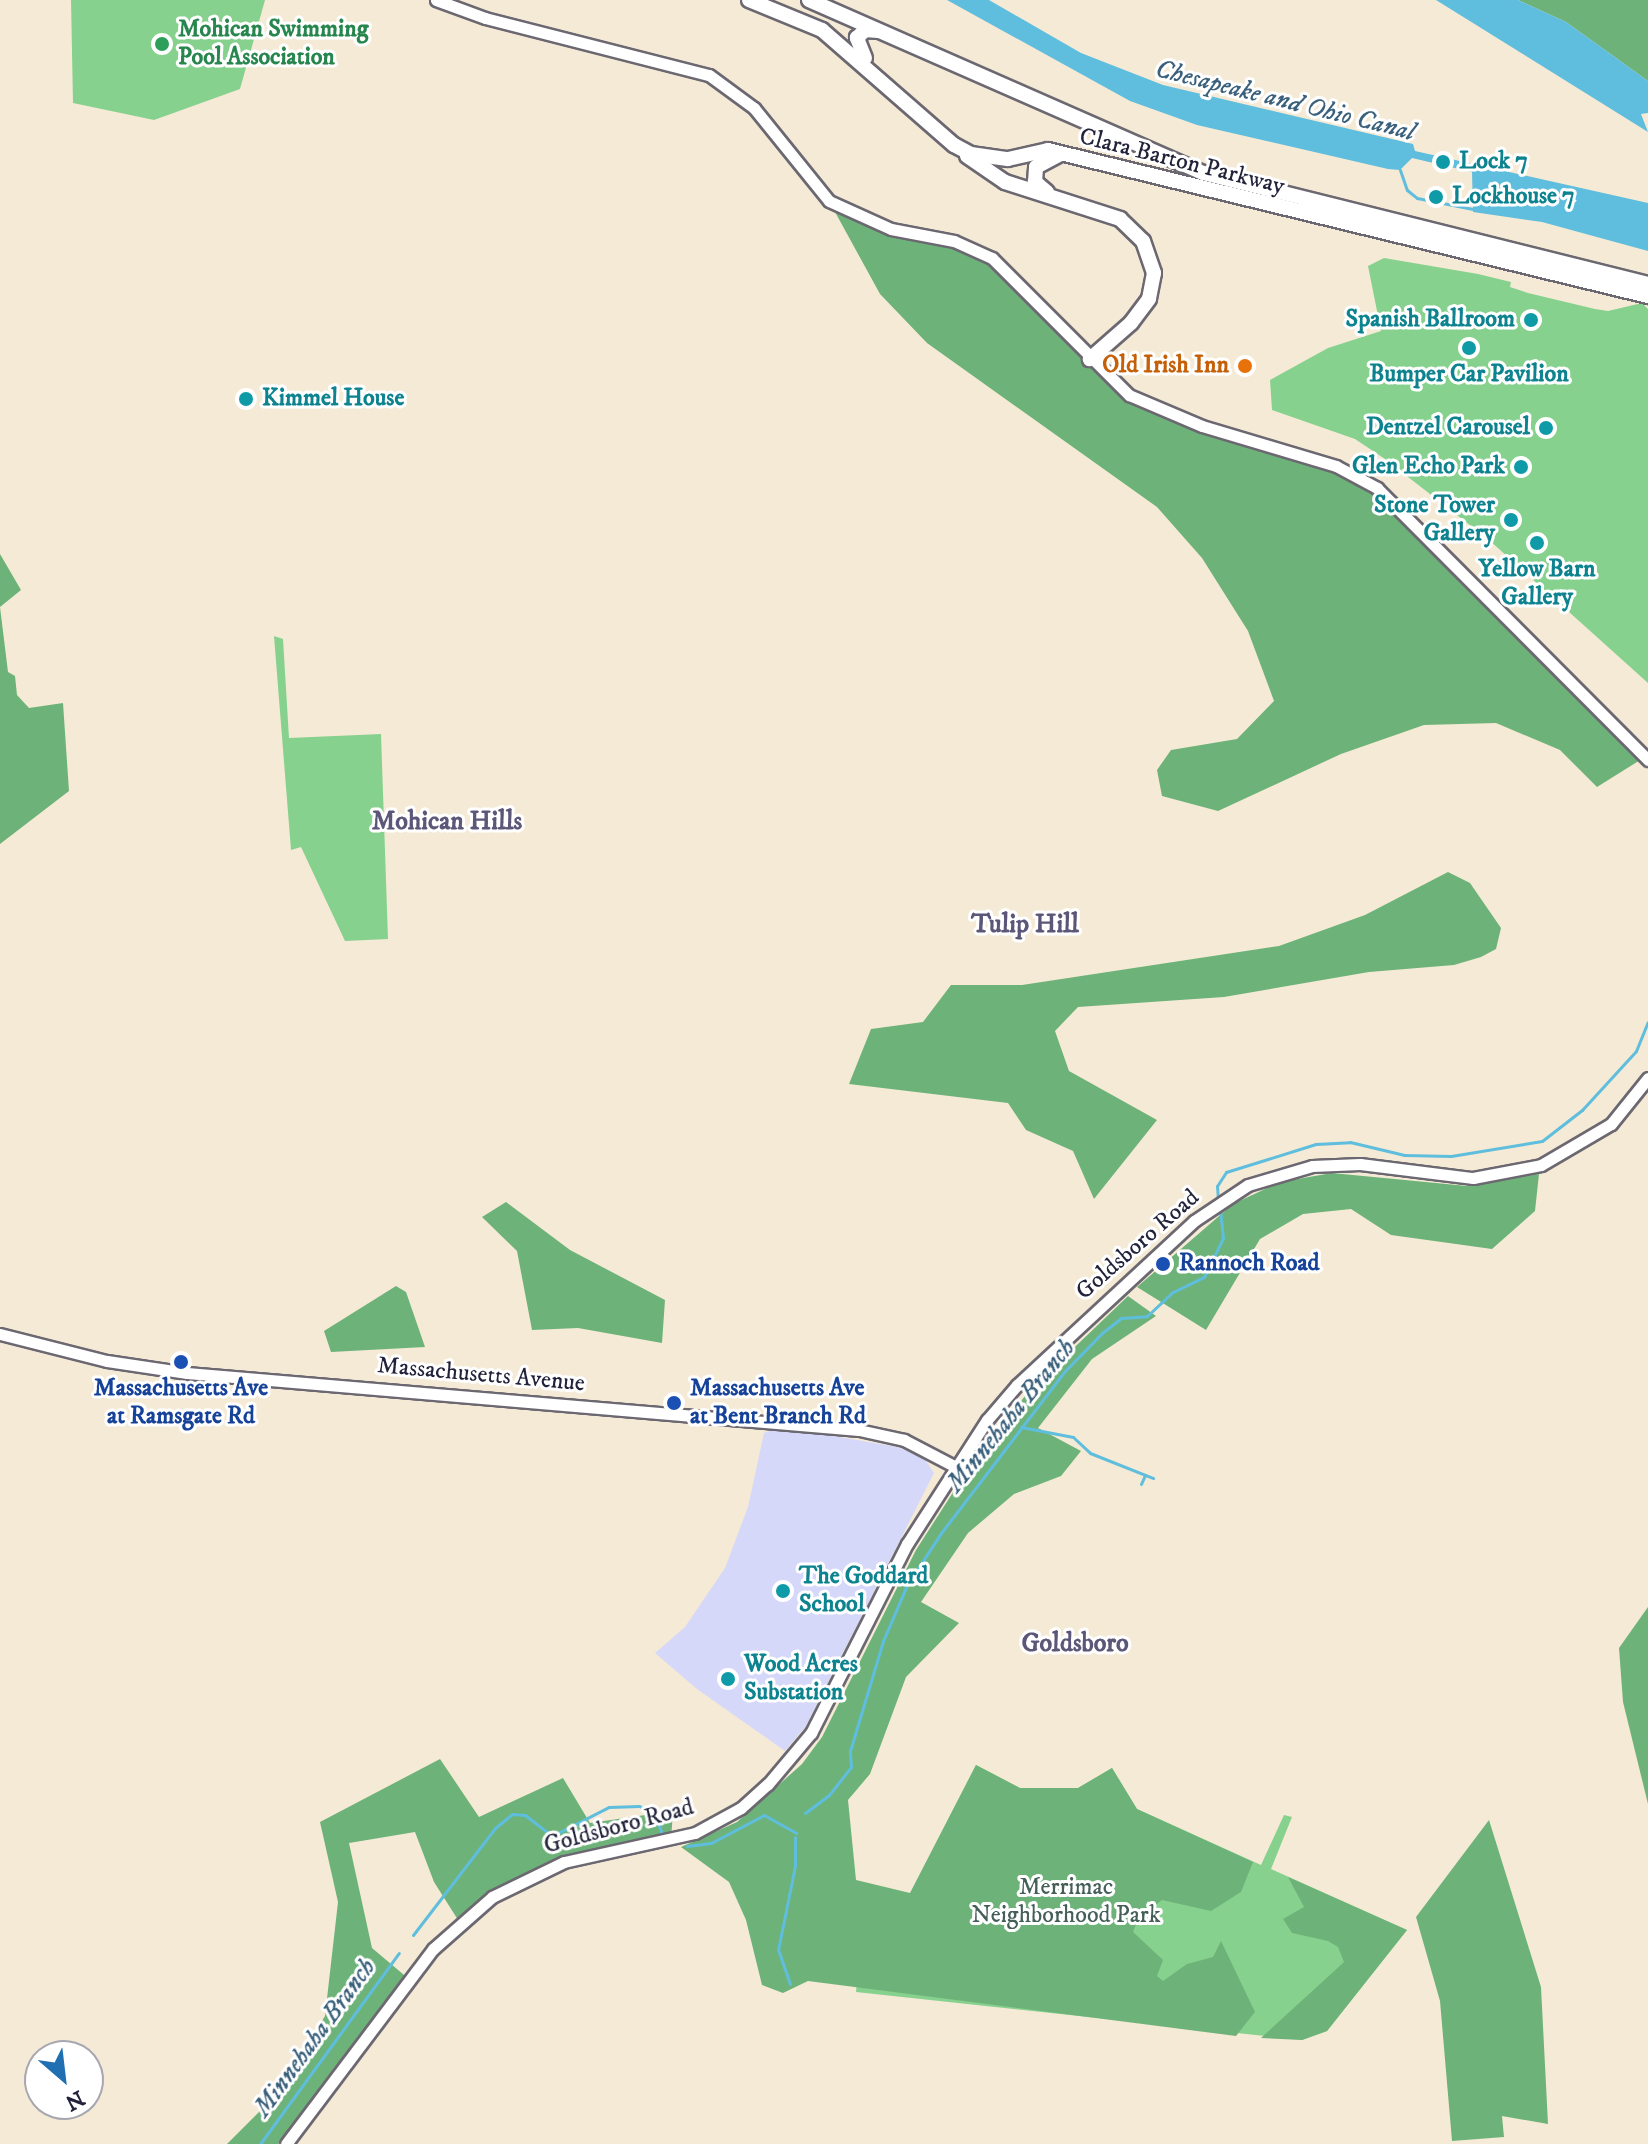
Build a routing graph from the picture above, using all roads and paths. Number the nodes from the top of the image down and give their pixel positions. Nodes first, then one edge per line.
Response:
1 (436, 0) edge
2 (749, 0) edge
3 (809, 0) edge
4 (888, 32) junction
5 (875, 71) junction
6 (954, 145) junction
7 (1064, 154) junction
8 (1203, 173) junction
9 (1286, 188) dead end
10 (1058, 198) junction
11 (1356, 207) dead end
12 (1384, 222) junction
13 (1648, 284) edge
14 (1648, 296) edge
15 (1090, 359) junction
16 (1648, 760) edge
17 (1648, 1078) edge
18 (0, 1334) edge
19 (954, 1466) junction
20 (286, 2144) edge

1 - 15 main road
2 - 5 highway, Clara Barton Parkway
3 - 4 highway, Clara Barton Parkway
4 - 5 highway
4 - 8 highway, Clara Barton Parkway
5 - 6 highway, Clara Barton Parkway
6 - 7 highway, Clara Barton Parkway
6 - 10 highway
7 - 10 highway
7 - 14 highway, Clara Barton Parkway
8 - 9 highway
8 - 12 highway, Clara Barton Parkway
10 - 15 highway
11 - 12 highway
12 - 13 highway, Clara Barton Parkway
15 - 16 main road
17 - 19 main road, Goldsboro Road
18 - 19 main road, Massachusetts Avenue
19 - 20 main road, Goldsboro Road

